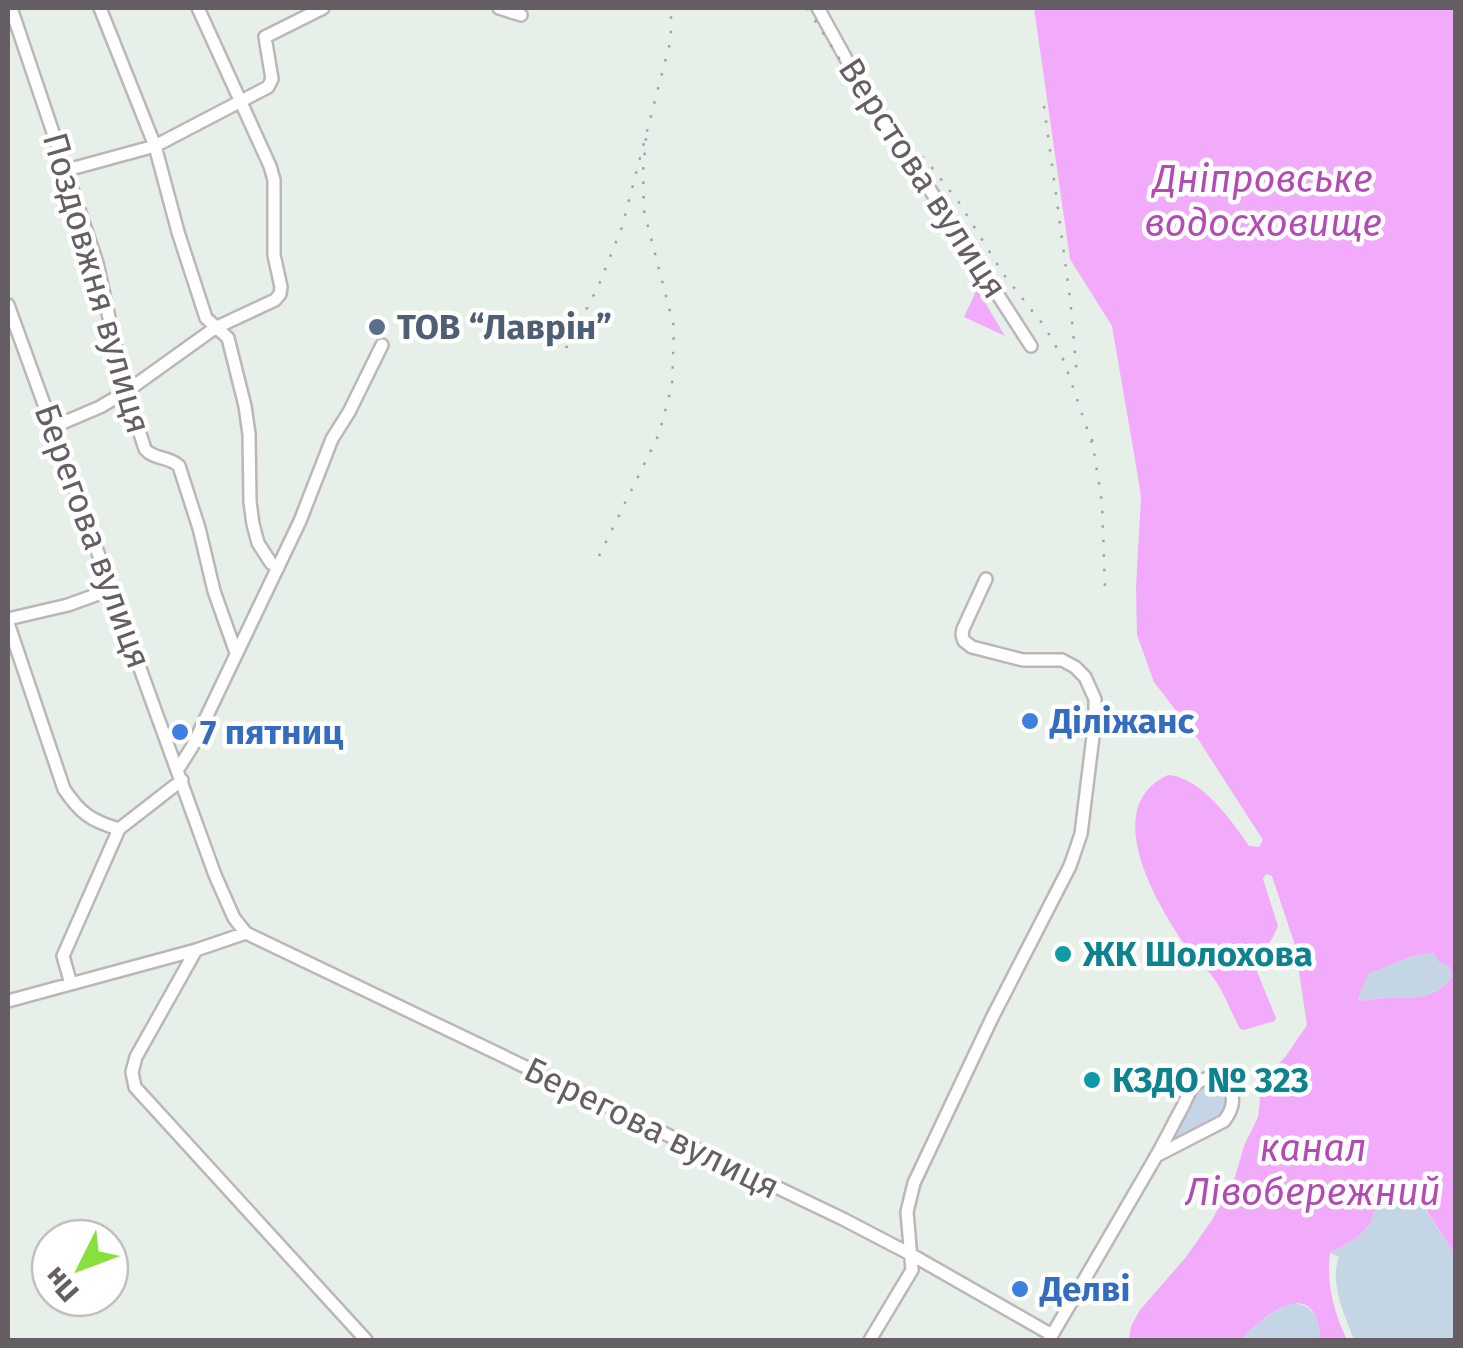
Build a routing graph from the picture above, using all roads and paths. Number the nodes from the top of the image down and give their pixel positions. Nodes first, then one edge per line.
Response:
1 (11, 8) edge
2 (100, 8) edge
3 (198, 8) edge
4 (322, 8) edge
5 (500, 8) edge
6 (818, 8) edge
7 (520, 15) dead end
8 (240, 103) junction
9 (155, 146) junction
10 (67, 170) junction
11 (8, 306) edge
12 (215, 328) junction
13 (382, 345) dead end
14 (1032, 346) dead end
15 (127, 391) junction
16 (53, 427) junction
17 (278, 568) junction
18 (986, 579) dead end
19 (112, 589) junction
20 (8, 621) edge
21 (236, 652) junction
22 (180, 775) junction
23 (119, 830) junction
24 (246, 933) junction
25 (196, 950) junction
26 (70, 984) junction
27 (8, 1001) edge
28 (1156, 1156) junction
29 (912, 1255) junction
30 (1051, 1338) edge
31 (366, 1340) edge
32 (870, 1340) edge

1 - 10 street, Поздовжня вулиця
2 - 9 street
3 - 8 street
4 - 8 street
5 - 7 street
6 - 14 street, Верстова вулиця
8 - 9 street
8 - 12 street
9 - 10 street
9 - 12 street
10 - 15 street, Поздовжня вулиця
11 - 16 street, Берегова вулиця
12 - 15 street
12 - 17 street
13 - 17 street
15 - 16 street
15 - 21 street, Поздовжня вулиця
16 - 19 street, Берегова вулиця
17 - 21 street
18 - 29 street
19 - 20 street
19 - 22 street, Берегова вулиця
20 - 23 street
21 - 22 street
22 - 23 street
22 - 24 street, Берегова вулиця
23 - 26 street
24 - 25 street
24 - 29 street, Берегова вулиця
25 - 26 street
25 - 31 street
26 - 27 street
28 - 28 street
28 - 30 street
29 - 30 street, Берегова вулиця
29 - 32 street

